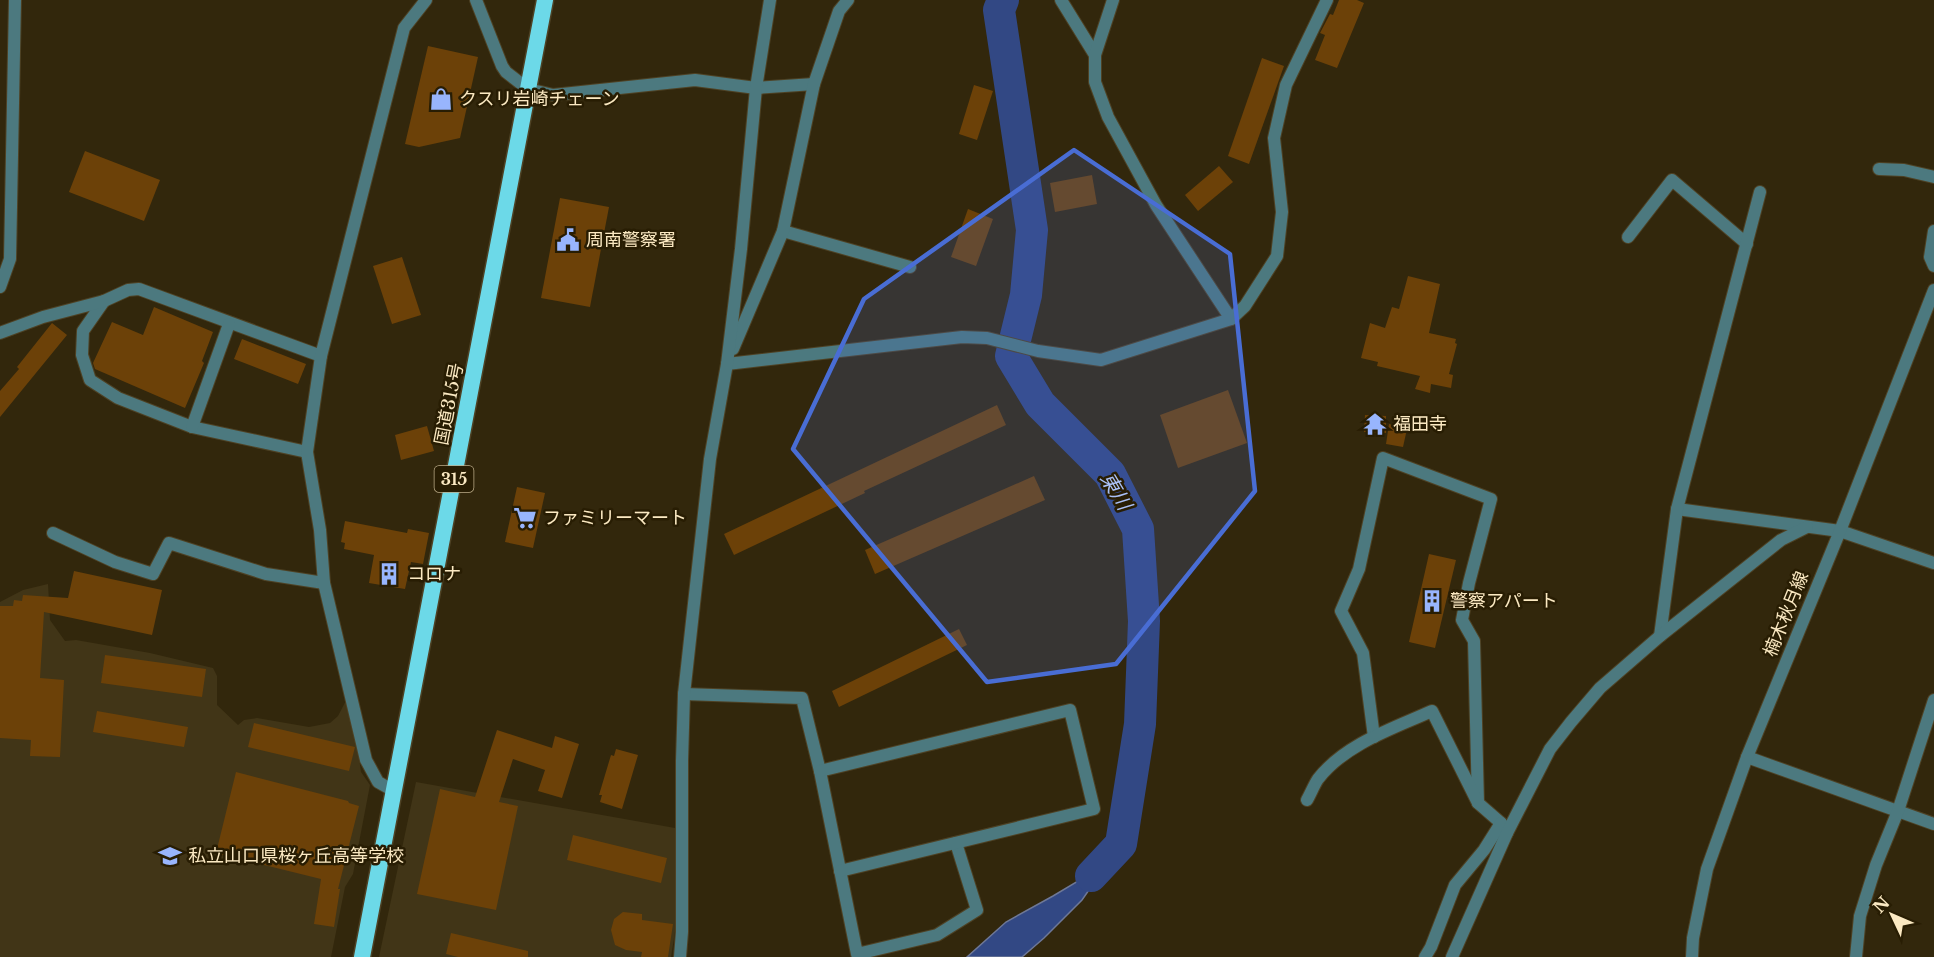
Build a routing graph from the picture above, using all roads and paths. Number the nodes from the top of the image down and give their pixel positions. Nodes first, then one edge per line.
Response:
1 (15, 0) edge
2 (426, 0) edge
3 (476, 0) edge
4 (545, 0) edge
5 (770, 0) edge
6 (848, 0) edge
7 (1061, 0) edge
8 (1113, 0) edge
9 (1327, 0) edge
10 (838, 6) edge
11 (1095, 55) junction
12 (814, 84) junction
13 (756, 88) junction
14 (528, 89) junction
15 (1879, 169) dead end
16 (1934, 177) edge
17 (1760, 192) dead end
18 (783, 231) junction
19 (1934, 231) edge
20 (1628, 237) dead end
21 (1747, 244) junction
22 (1934, 266) edge
23 (910, 267) dead end
24 (0, 287) edge
25 (1934, 290) edge
26 (104, 301) junction
27 (1231, 319) junction
28 (229, 324) junction
29 (0, 333) edge
30 (321, 357) junction
31 (727, 364) junction
32 (192, 428) junction
33 (307, 452) junction
34 (1677, 509) junction
35 (1807, 526) junction
36 (1840, 531) junction
37 (53, 533) dead end
38 (1934, 563) edge
39 (324, 583) junction
40 (1660, 636) junction
41 (684, 694) junction
42 (1934, 700) edge
43 (1374, 737) junction
44 (1747, 758) junction
45 (820, 771) junction
46 (394, 791) junction
47 (1307, 800) dead end
48 (1478, 803) junction
49 (1898, 811) junction
50 (1934, 824) edge
51 (1504, 828) junction
52 (956, 843) junction
53 (840, 871) junction
54 (362, 957) edge
55 (680, 957) edge
56 (1425, 957) edge
57 (1452, 957) edge
58 (1692, 957) edge
59 (1856, 957) edge

1 - 24 street
2 - 30 street
3 - 14 street
4 - 14 highway, 国道315号 / 315
5 - 13 street
6 - 10 street
7 - 11 street
8 - 11 street
9 - 27 street
10 - 12 street
11 - 27 street
12 - 13 street
12 - 18 street
13 - 14 street
13 - 31 street
14 - 46 highway, 国道315号 / 315
15 - 16 street
17 - 21 street
18 - 23 street
18 - 31 street
19 - 22 street
20 - 21 street
21 - 34 street
25 - 36 street, 楠木秋月線
26 - 28 street
26 - 29 street
26 - 32 street
27 - 31 street
28 - 30 street
28 - 32 street
30 - 33 street
31 - 41 street
32 - 33 street
33 - 39 street
34 - 35 street
34 - 40 street
35 - 36 street
35 - 40 street
36 - 38 street
36 - 44 street, 楠木秋月線
37 - 39 street
39 - 46 street
40 - 51 street
41 - 45 street
41 - 55 street
42 - 49 street
43 - 47 street
43 - 48 street
43 - 48 street
44 - 49 street
44 - 58 street, 楠木秋月線
45 - 52 street
45 - 53 street
46 - 54 highway, 国道315号 / 315
48 - 51 street
49 - 50 street
49 - 59 street
51 - 56 street
51 - 57 street
52 - 53 street
52 - 53 street

